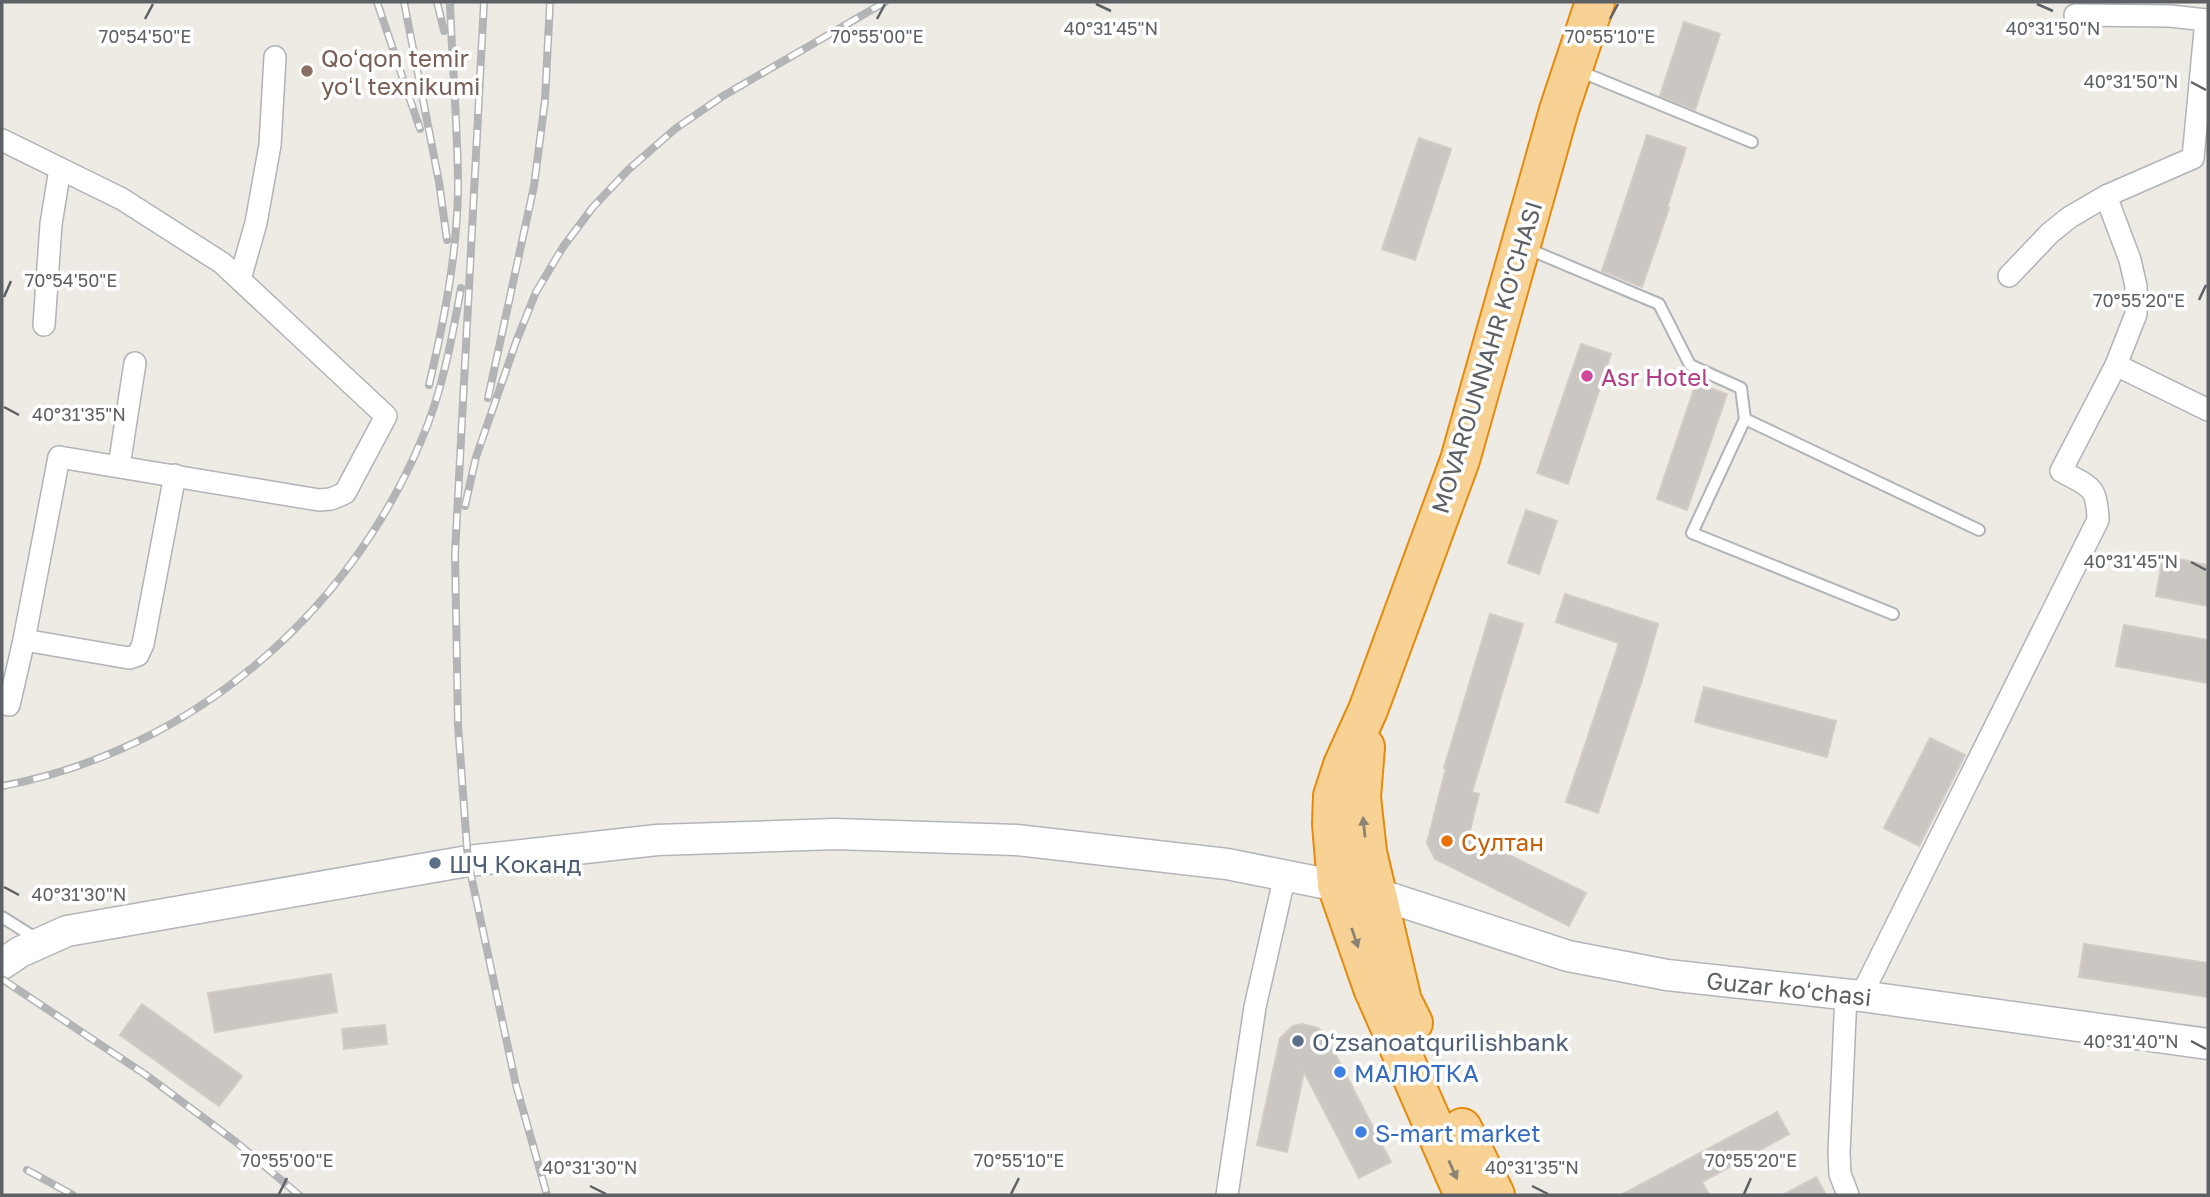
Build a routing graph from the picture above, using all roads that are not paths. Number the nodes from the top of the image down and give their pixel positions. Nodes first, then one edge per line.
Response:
1 (1595, 2) edge
2 (2075, 15) dead end
3 (2207, 21) edge
4 (275, 57) dead end
5 (1573, 69) junction
6 (2, 140) edge
7 (1752, 142) dead end
8 (60, 169) junction
9 (2106, 196) junction
10 (1521, 245) junction
11 (2009, 276) dead end
12 (240, 279) junction
13 (44, 325) dead end
14 (135, 363) dead end
15 (2116, 365) junction
16 (2208, 410) edge
17 (1745, 419) junction
18 (118, 466) junction
19 (175, 475) junction
20 (1979, 530) dead end
21 (1894, 614) dead end
22 (24, 640) junction
23 (2, 703) edge
24 (1368, 710) junction
25 (1285, 875) junction
26 (1337, 886) junction
27 (1378, 894) junction
28 (2, 917) edge
29 (42, 943) junction
30 (2, 964) edge
31 (1854, 995) junction
32 (2208, 1044) edge
33 (1227, 1195) edge
34 (1464, 1195) edge
35 (1494, 1195) edge
36 (1848, 1195) edge

1 - 5 highway, MOVAROUNNAHR KO'CHASI
2 - 3 street
3 - 9 street
4 - 12 street
5 - 7 lane
5 - 10 highway, MOVAROUNNAHR KO'CHASI
6 - 8 street
8 - 12 street
8 - 13 street
9 - 11 street
9 - 15 street
10 - 17 lane
10 - 24 highway, MOVAROUNNAHR KO'CHASI
12 - 19 street
14 - 18 street
15 - 16 street
15 - 31 street
17 - 20 lane
17 - 21 lane
18 - 19 street
18 - 22 street
19 - 22 street
22 - 23 street
24 - 26 highway, MOVAROUNNAHR KO'CHASI
27 -> 24 highway, MOVAROUNNAHR KO'CHASI
25 - 26 main road, Guzar koʻchasi
25 - 29 main road, Guzar koʻchasi
25 - 33 street
26 - 27 main road, Guzar koʻchasi
26 -> 34 highway, MOVAROUNNAHR KO'CHASI
27 - 31 main road, Guzar koʻchasi
27 - 35 highway, MOVAROUNNAHR KO'CHASI
28 - 29 lane
29 - 30 main road, Guzar koʻchasi
31 - 32 main road, Guzar koʻchasi
31 - 36 street

